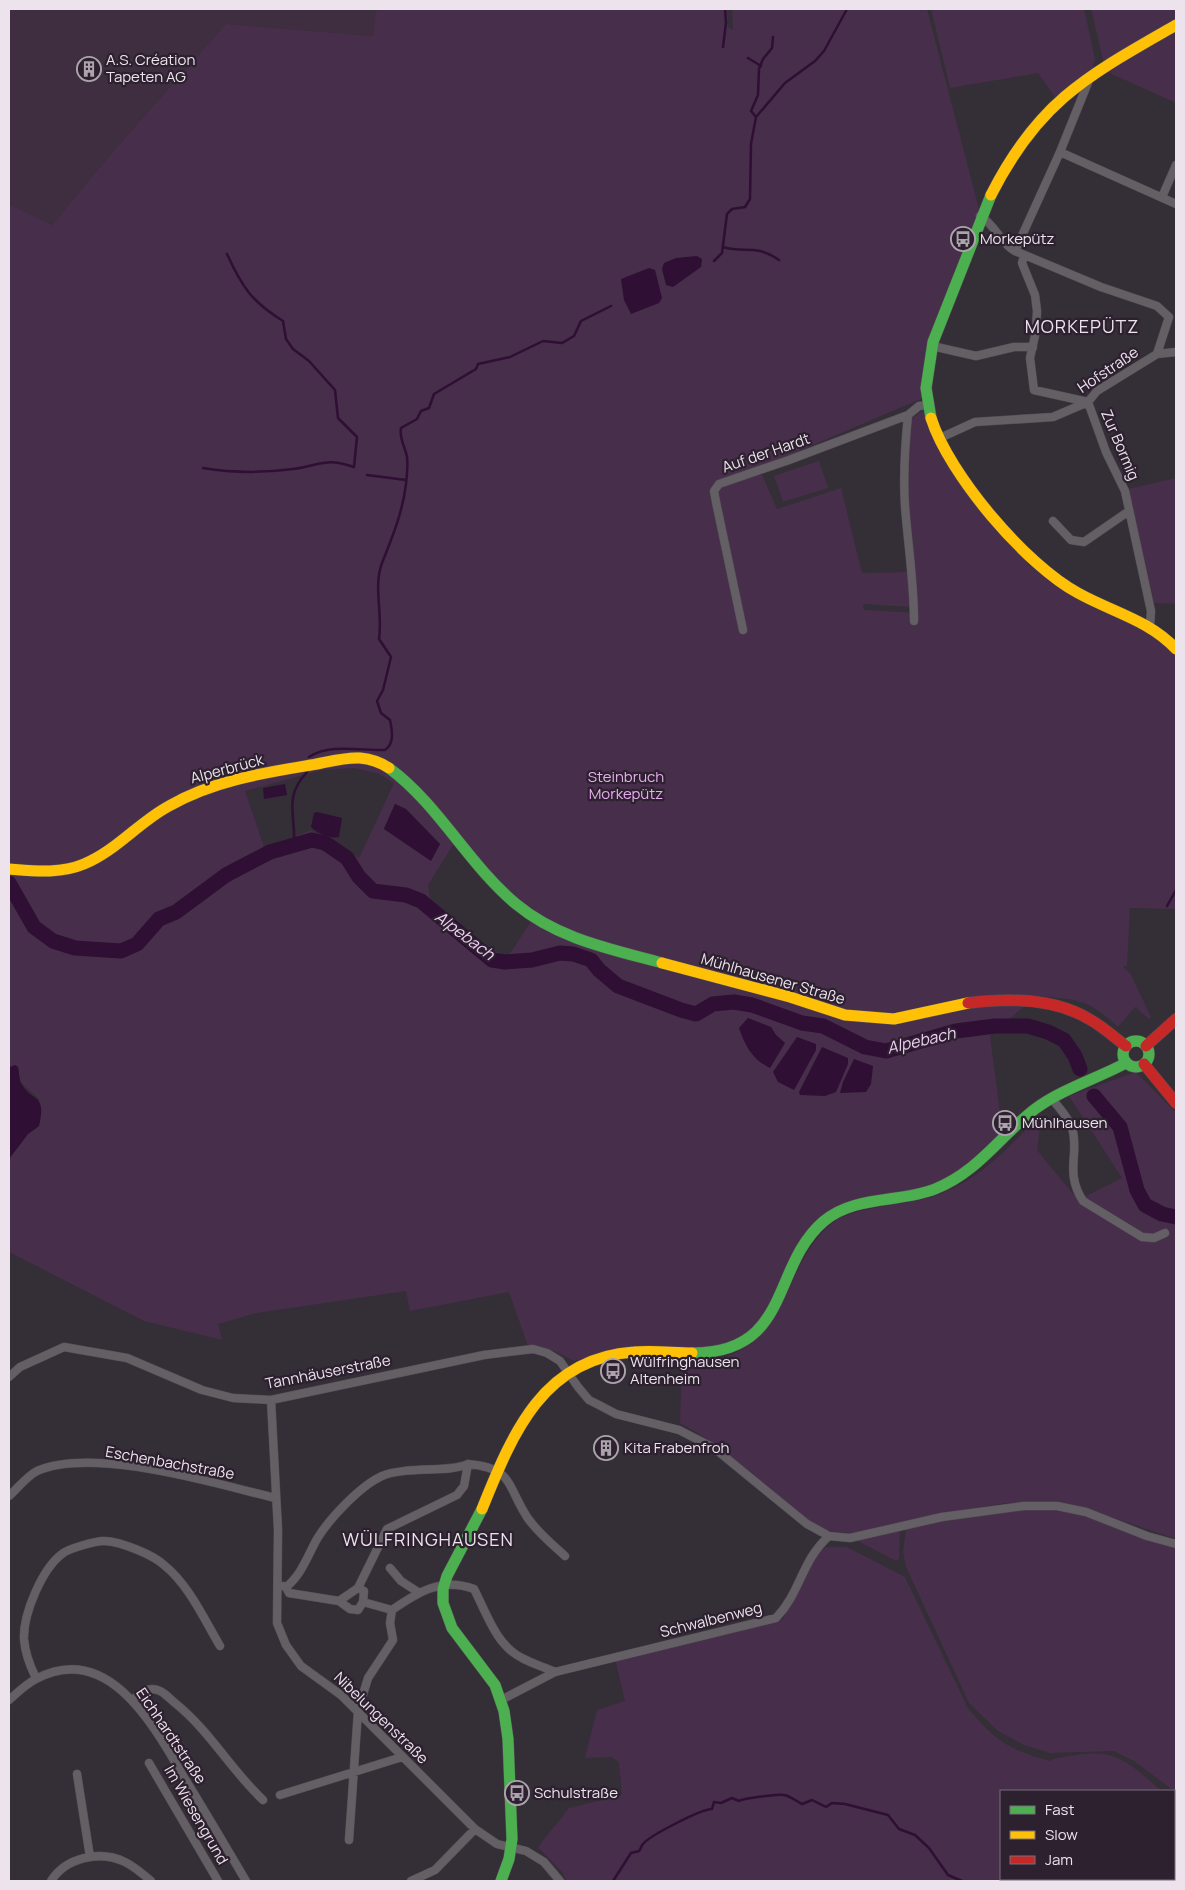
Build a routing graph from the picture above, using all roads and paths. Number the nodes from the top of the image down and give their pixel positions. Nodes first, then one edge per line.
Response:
1 (1176, 25) edge
2 (1091, 75) junction
3 (1060, 152) junction
4 (1176, 165) edge
5 (1162, 197) junction
6 (1176, 204) edge
7 (980, 216) junction
8 (1015, 252) junction
9 (1024, 256) junction
10 (1176, 316) edge
11 (1168, 322) junction
12 (932, 346) junction
13 (1033, 346) junction
14 (1176, 352) edge
15 (1157, 354) junction
16 (1088, 402) junction
17 (927, 405) junction
18 (908, 415) junction
19 (940, 438) junction
20 (1129, 511) junction
21 (1052, 521) dead end
22 (914, 621) dead end
23 (1150, 625) junction
24 (743, 630) dead end
25 (1176, 649) edge
26 (448, 827) joint
27 (9, 869) edge
28 (1176, 1019) edge
29 (1126, 1046) junction
30 (1146, 1046) junction
31 (1126, 1063) junction
32 (1144, 1064) junction
33 (1051, 1098) junction
34 (1176, 1104) edge
35 (1165, 1233) dead end
36 (567, 1372) junction
37 (9, 1377) edge
38 (271, 1400) junction
39 (468, 1464) junction
40 (496, 1470) junction
41 (9, 1496) edge
42 (275, 1498) junction
43 (829, 1536) junction
44 (1176, 1544) edge
45 (565, 1556) dead end
46 (390, 1568) dead end
47 (443, 1585) junction
48 (358, 1588) junction
49 (277, 1590) junction
50 (288, 1590) junction
51 (418, 1592) junction
52 (339, 1601) junction
53 (363, 1602) junction
54 (392, 1610) junction
55 (220, 1646) dead end
56 (555, 1672) junction
57 (36, 1678) junction
58 (9, 1700) edge
59 (133, 1700) junction
60 (501, 1700) junction
61 (358, 1711) junction
62 (402, 1757) junction
63 (149, 1763) dead end
64 (355, 1773) junction
65 (77, 1774) dead end
66 (280, 1795) dead end
67 (263, 1800) dead end
68 (475, 1829) junction
69 (349, 1840) dead end
70 (512, 1848) junction
71 (90, 1857) junction
72 (51, 1881) edge
73 (151, 1881) edge
74 (218, 1881) edge
75 (246, 1881) edge
76 (411, 1881) edge
77 (501, 1881) edge
78 (560, 1881) edge

1 - 2 street
2 - 3 street
2 - 7 street
3 - 5 street
3 - 8 street
4 - 5 street
5 - 6 street
7 - 8 street
7 - 12 street
8 - 9 street
9 - 11 street
9 - 13 street, Zur Bormig
10 - 11 street
11 - 15 street, Hofstraße
12 - 13 street
12 - 17 street
13 - 16 street, Zur Bormig
14 - 15 street
15 - 16 street, Hofstraße
16 - 19 street, Hofstraße
16 - 20 street, Zur Bormig
17 - 18 street, Auf der Hardt
17 - 19 street
18 - 22 street
18 - 24 street, Auf der Hardt
19 - 23 street
20 - 21 street
20 - 23 street, Zur Bormig
23 - 25 street
26 - 27 street, Alperbrück
26 - 29 street, Mühlhausener Straße
28 - 30 street
29 - 30 street
29 - 31 street
30 - 32 street
31 - 32 street
31 - 33 street
32 - 34 street
33 - 35 street
33 - 36 street
36 - 38 street, Tannhäuserstraße
36 - 40 street
36 - 43 street, Tannhäuserstraße
37 - 38 street, Tannhäuserstraße
38 - 42 street, Nibelungenstraße
39 - 40 street
39 - 48 street
39 - 50 street
40 - 45 street
40 - 47 street
41 - 42 street, Eschenbachstraße
42 - 49 street, Nibelungenstraße
43 - 44 street
43 - 56 street, Schwalbenweg
46 - 51 street
47 - 51 street
47 - 56 street
47 - 60 street
48 - 52 street
48 - 53 street
49 - 50 street
49 - 61 street, Nibelungenstraße
50 - 52 street
51 - 54 street
52 - 53 street
53 - 54 street
54 - 61 street
55 - 57 street
56 - 60 street, Schwalbenweg
57 - 58 street, Eichhardtstraße
57 - 59 street, Eichhardtstraße
59 - 67 street
59 - 75 street, Eichhardtstraße
60 - 70 street
61 - 62 street, Nibelungenstraße
61 - 64 street
62 - 64 street
62 - 68 street, Nibelungenstraße
63 - 74 street, Im Wiesengrund
64 - 66 street
64 - 69 street
65 - 71 street
68 - 70 street, Nibelungenstraße
68 - 76 street
70 - 77 street
70 - 78 street
71 - 72 street
71 - 73 street

